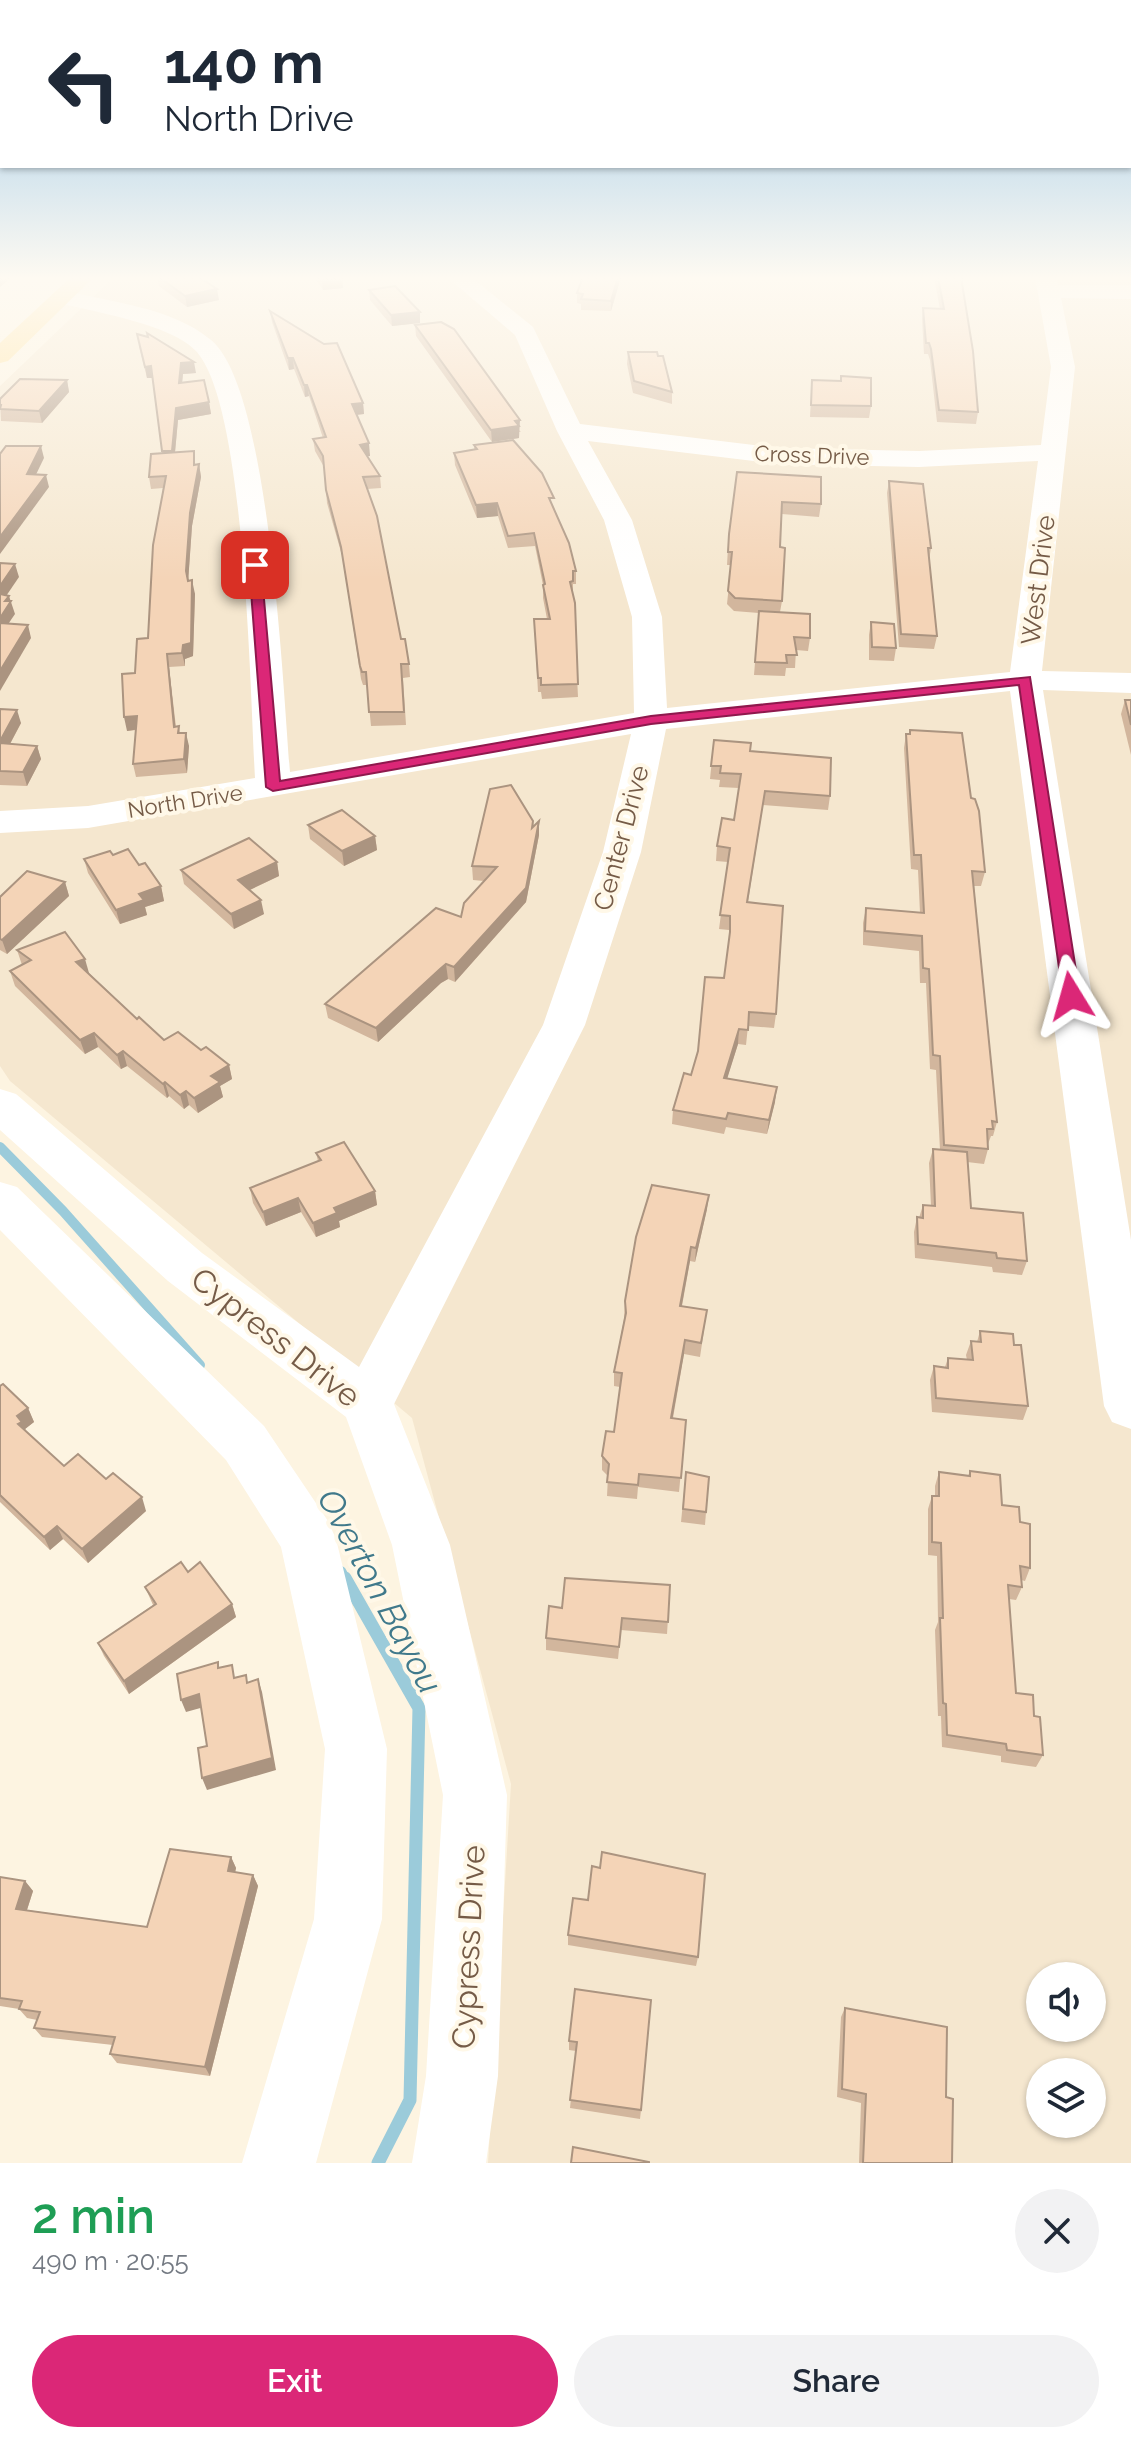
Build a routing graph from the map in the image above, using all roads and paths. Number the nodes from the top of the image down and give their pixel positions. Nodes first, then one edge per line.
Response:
1 (223, 378) edge
2 (546, 378) edge
3 (1062, 378) edge
4 (570, 431) junction
5 (1055, 452) junction
6 (1025, 680) junction
7 (1131, 683) edge
8 (651, 720) junction
9 (273, 787) junction
10 (0, 822) edge
11 (0, 1105) edge
12 (0, 1200) edge
13 (367, 1403) junction
14 (1131, 1406) edge
15 (279, 2163) edge
16 (449, 2163) edge

1 - 9 street
2 - 4 street, Center Drive
3 - 5 street, West Drive
4 - 5 street, Cross Drive
4 - 8 street, Center Drive
5 - 6 street, West Drive
6 - 7 street, North Drive
6 - 8 street, North Drive
6 - 14 street, West Drive
8 - 9 street, North Drive
8 - 13 street, Center Drive
9 - 10 street, North Drive
11 - 13 street, Cypress Drive
12 - 15 street
13 - 16 street, Cypress Drive

